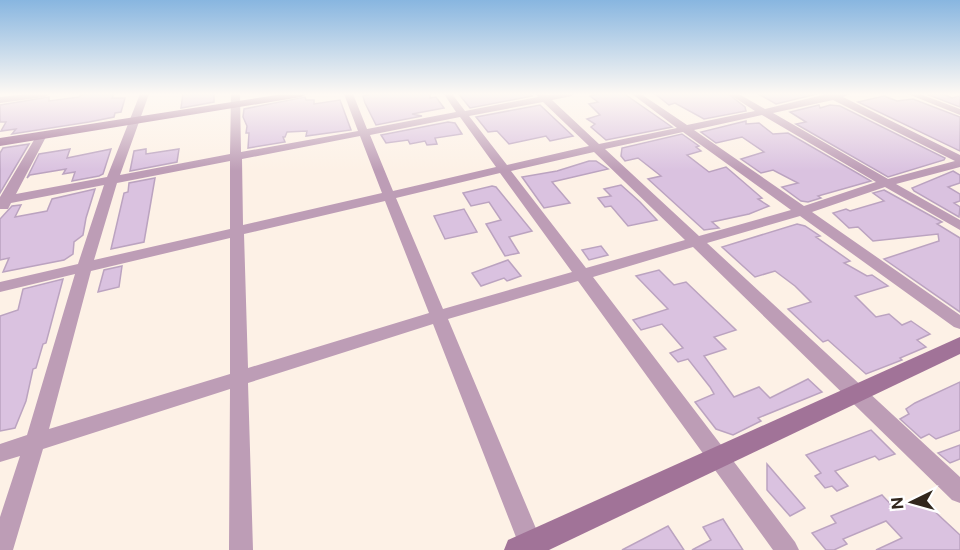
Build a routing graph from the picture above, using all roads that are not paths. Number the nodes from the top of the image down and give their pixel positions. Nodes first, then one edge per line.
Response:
1 (135, 119) edge
2 (131, 120) edge
3 (235, 120) edge
4 (359, 120) edge
5 (429, 120) edge
6 (467, 120) edge
7 (567, 120) edge
8 (673, 120) edge
9 (727, 120) edge
10 (779, 120) edge
11 (879, 120) edge
12 (685, 128) junction
13 (364, 133) junction
14 (42, 135) junction
15 (0, 142) edge
16 (597, 148) junction
17 (235, 156) junction
18 (960, 161) edge
19 (504, 169) junction
20 (111, 180) junction
21 (886, 183) junction
22 (390, 196) junction
23 (4, 200) edge
24 (0, 211) edge
25 (803, 211) junction
26 (960, 226) edge
27 (237, 232) junction
28 (696, 242) junction
29 (84, 267) junction
30 (582, 275) junction
31 (0, 286) edge
32 (438, 316) junction
33 (960, 323) edge
34 (960, 345) edge
35 (239, 378) junction
36 (857, 394) junction
37 (35, 442) junction
38 (0, 453) edge
39 (718, 458) junction
40 (960, 492) edge
41 (527, 548) edge
42 (1, 550) edge
43 (241, 550) edge
44 (787, 550) edge

1 - 20 street
2 - 14 main road
3 - 17 street
4 - 13 street
5 - 13 street
6 - 19 street
7 - 16 street
8 - 12 street
9 - 12 street
10 - 21 street
11 - 18 street
12 - 16 street
12 - 25 street
13 - 17 street
13 - 22 street
14 - 15 main road
14 - 23 street
16 - 19 street
16 - 28 street
17 - 20 street
17 - 27 street
18 - 21 street
19 - 22 street
19 - 30 street
20 - 23 street
20 - 29 street
21 - 25 street
21 - 26 street
22 - 27 street
22 - 32 street
23 - 24 street
25 - 28 street
25 - 33 street
27 - 29 street
27 - 35 street
28 - 30 street
28 - 36 street
29 - 31 street
29 - 37 street
30 - 32 street
30 - 39 street
32 - 35 street
32 - 41 street
34 - 36 main road
35 - 37 street
35 - 43 street
36 - 39 main road
36 - 40 street
37 - 38 street
37 - 42 street
39 - 41 main road
39 - 44 street

